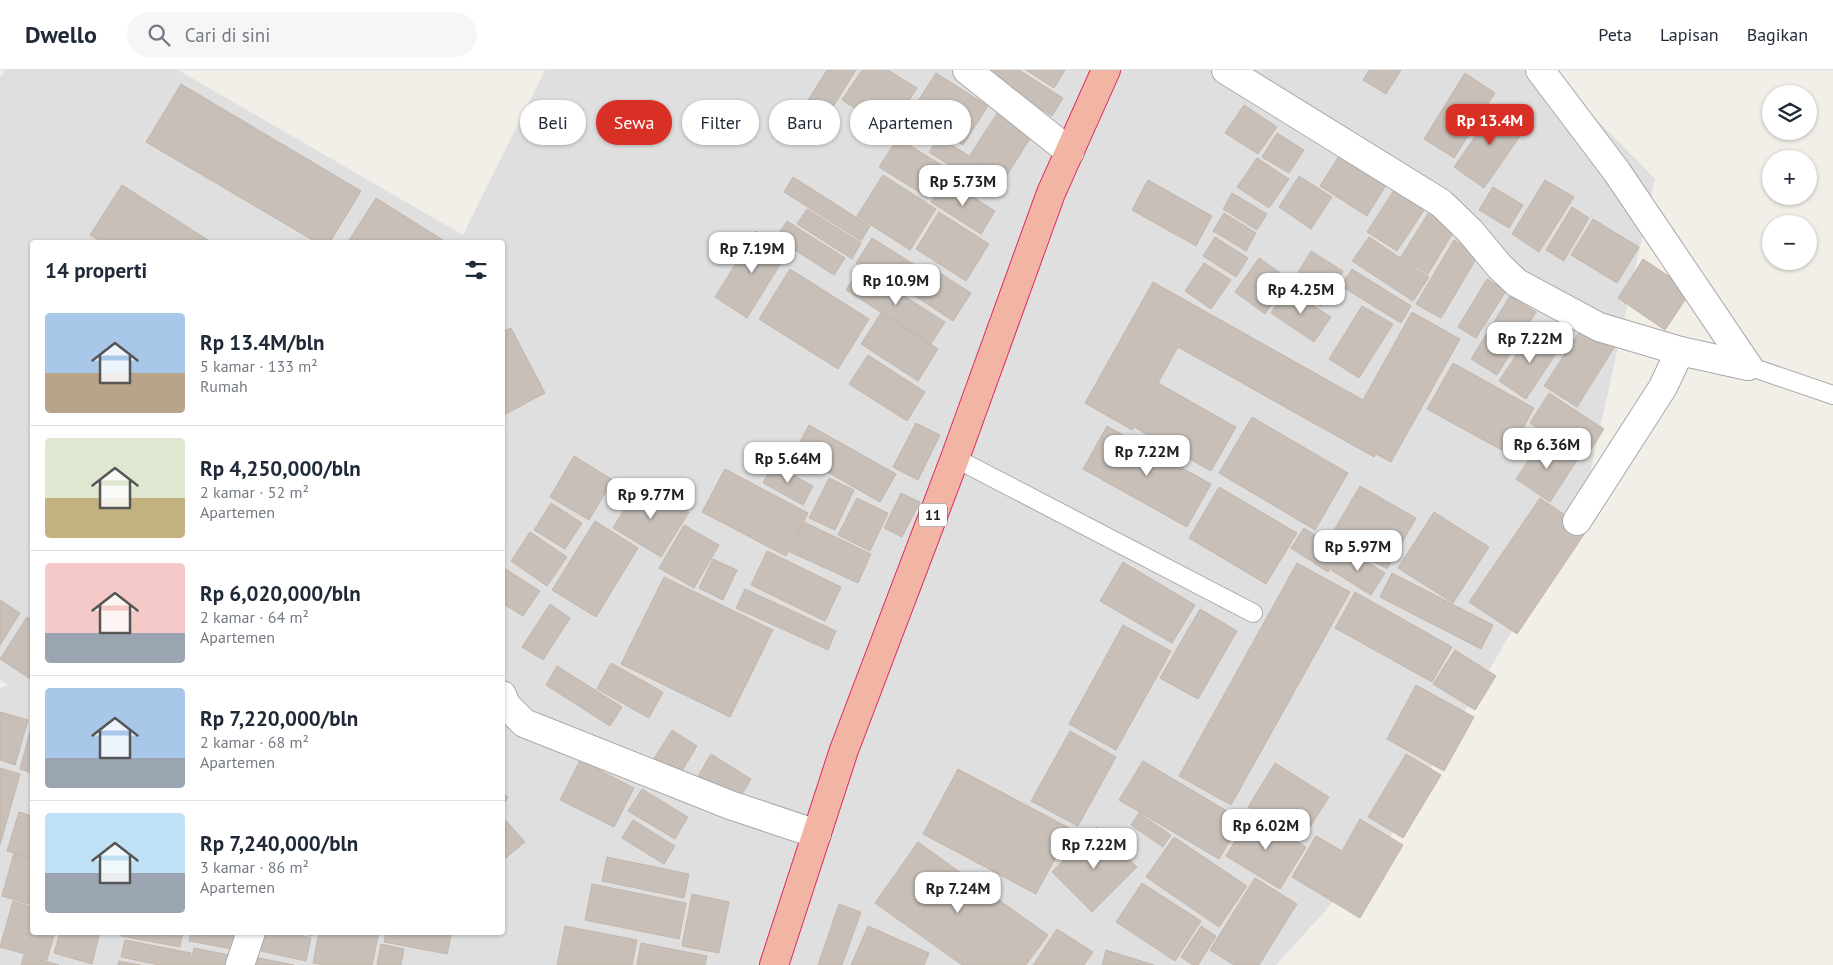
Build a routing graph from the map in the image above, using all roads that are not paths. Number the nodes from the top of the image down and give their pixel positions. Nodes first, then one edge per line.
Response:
1 (967, 70) edge
2 (1106, 70) edge
3 (1226, 70) edge
4 (1540, 70) edge
5 (1070, 152) junction
6 (1680, 350) junction
7 (1748, 366) junction
8 (1833, 395) edge
9 (955, 458) junction
10 (1577, 521) dead end
11 (1253, 613) dead end
12 (505, 702) edge
13 (816, 834) junction
14 (250, 935) edge
15 (240, 965) edge
16 (774, 965) edge

1 - 5 street
2 - 5 highway, 11
3 - 6 street
4 - 7 street
5 - 9 highway, 11
6 - 7 street
6 - 10 street
7 - 8 lane
9 - 11 lane
9 - 13 highway, 11
12 - 13 street
13 - 16 highway, 11
14 - 15 street

